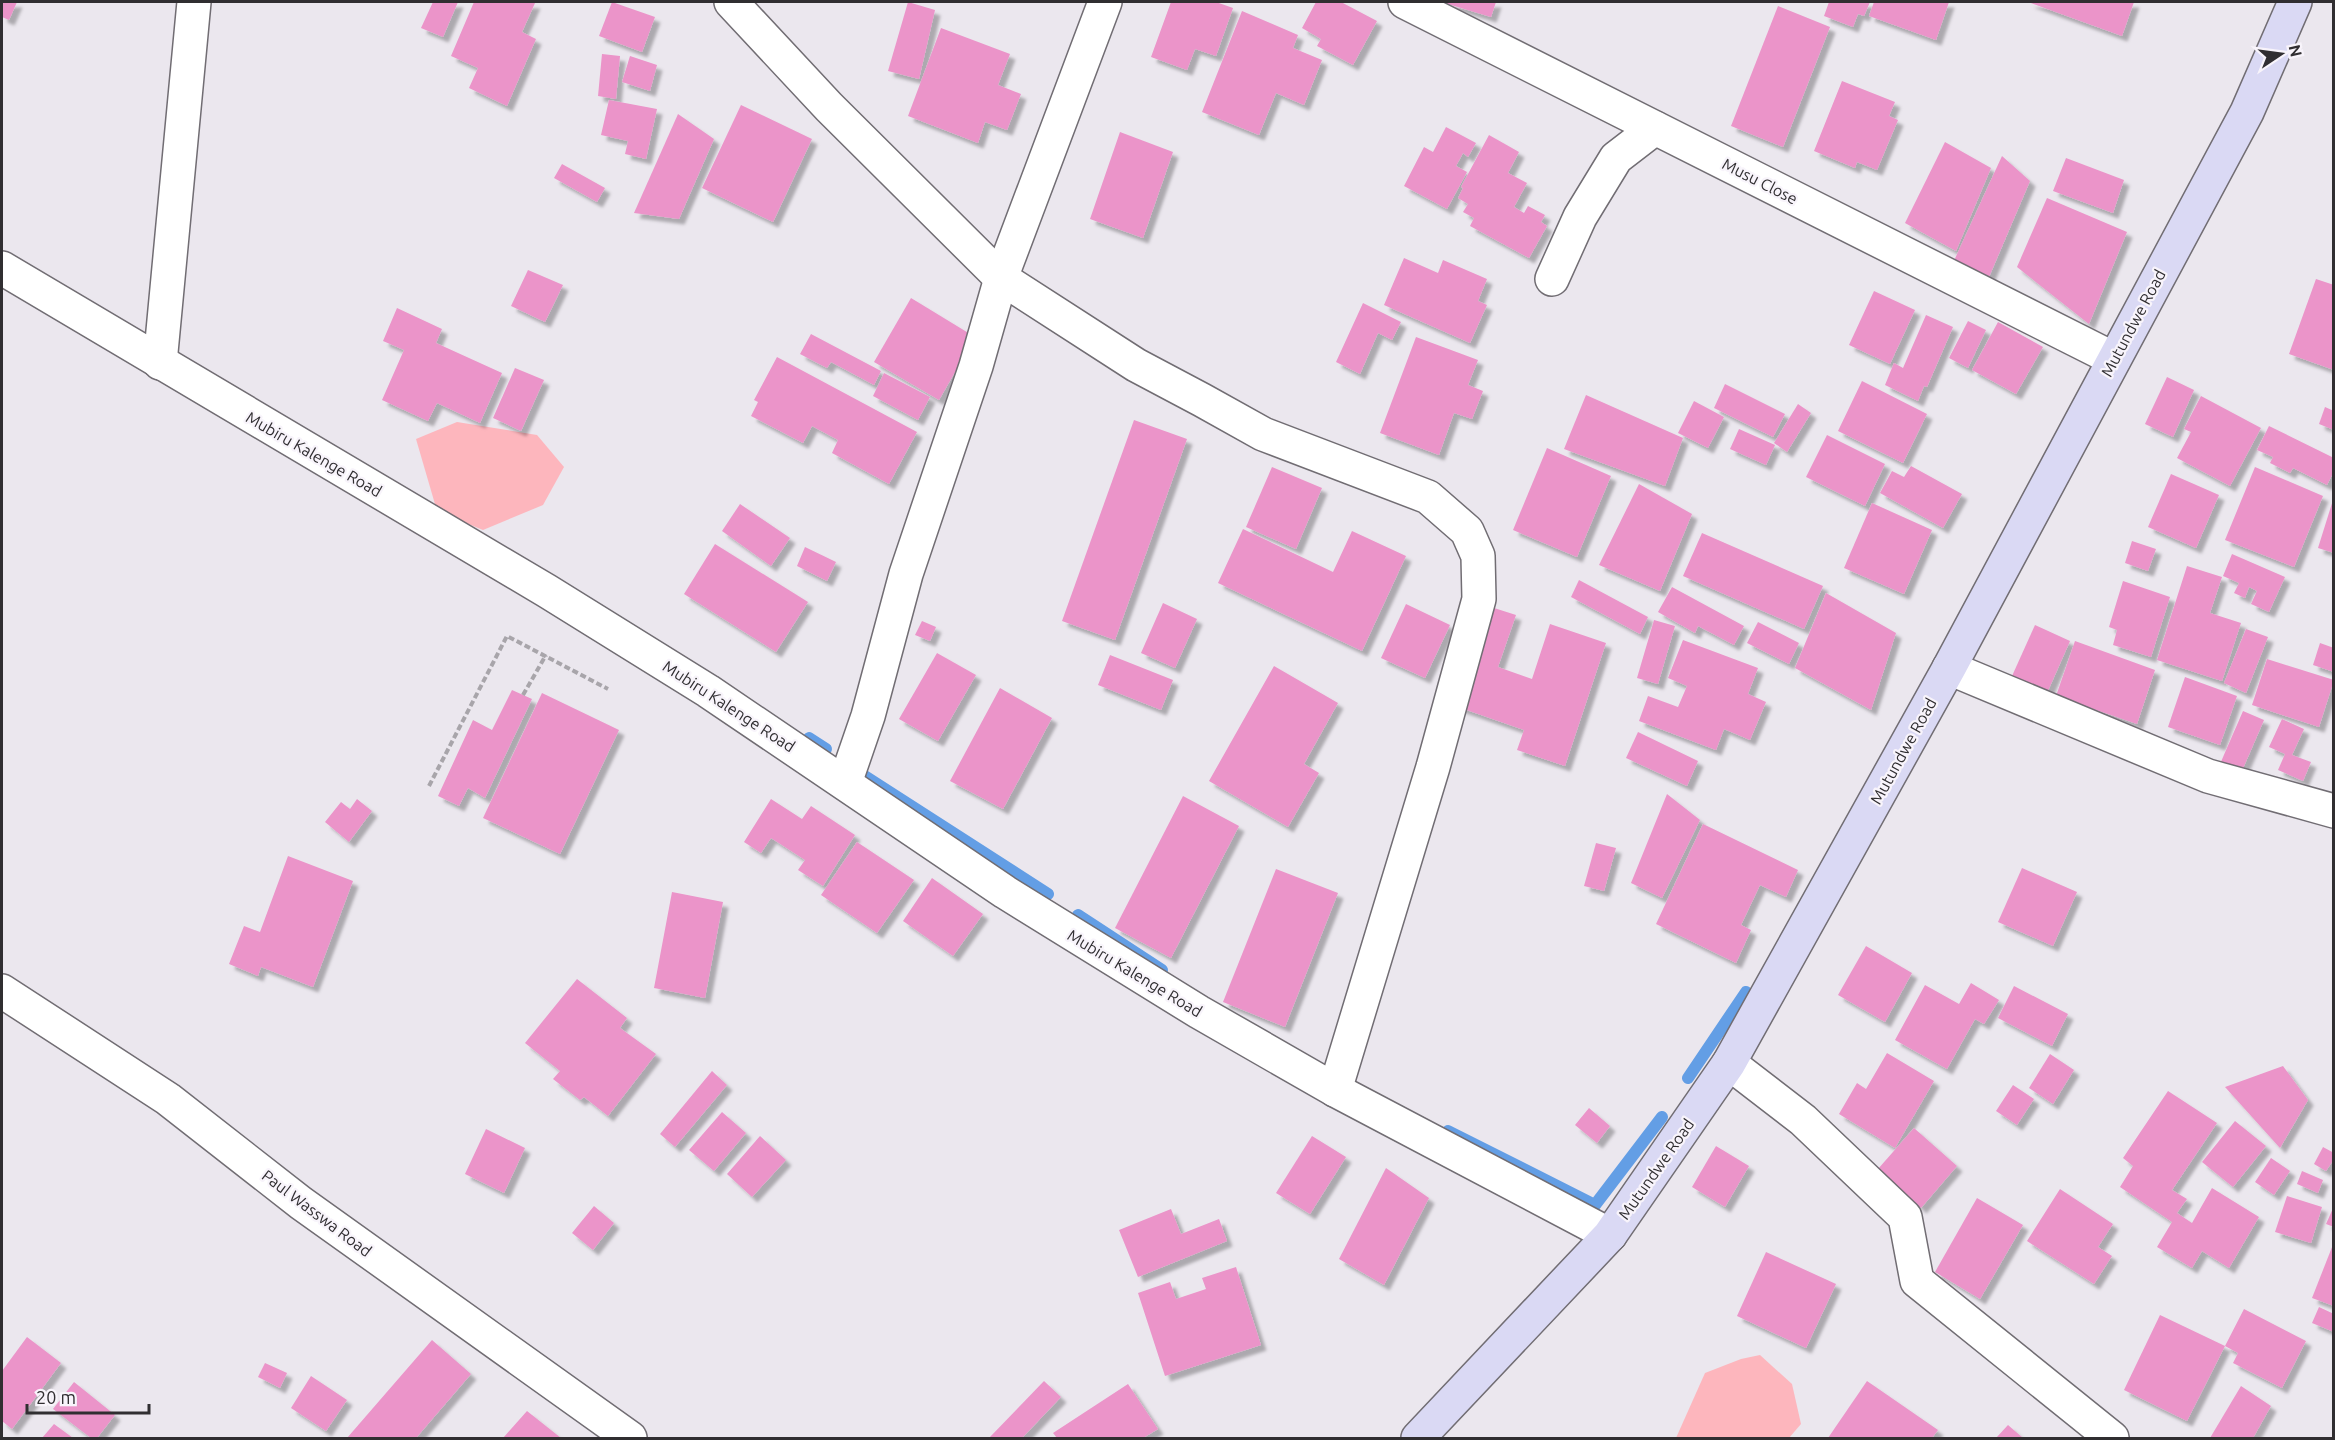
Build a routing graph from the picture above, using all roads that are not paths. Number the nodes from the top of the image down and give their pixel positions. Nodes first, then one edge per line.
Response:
1 (194, 2) edge
2 (732, 2) edge
3 (1105, 2) edge
4 (1406, 2) edge
5 (2295, 2) edge
6 (1655, 128) junction
7 (2, 268) edge
8 (1001, 278) junction
9 (1552, 279) dead end
10 (2114, 359) junction
11 (160, 363) junction
12 (1949, 668) junction
13 (845, 783) junction
14 (2334, 811) edge
15 (2, 992) edge
16 (1729, 1063) junction
17 (1335, 1090) junction
18 (1610, 1235) junction
19 (630, 1438) edge
20 (1418, 1438) edge
21 (2112, 1438) edge

1 - 11 street
2 - 8 street
3 - 8 street
4 - 6 street, Musu Close
5 - 10 main road, Mutundwe Road
6 - 9 street
6 - 10 street, Musu Close
7 - 11 street, Mubiru Kalenge Road
8 - 13 street
8 - 17 street
10 - 12 main road, Mutundwe Road
11 - 13 street, Mubiru Kalenge Road
12 - 14 street
12 - 16 main road, Mutundwe Road
13 - 17 street, Mubiru Kalenge Road
15 - 19 street, Paul Wasswa Road
16 - 18 main road, Mutundwe Road
16 - 21 street
17 - 18 street, Mubiru Kalenge Road
18 - 20 main road, Mutundwe Road

